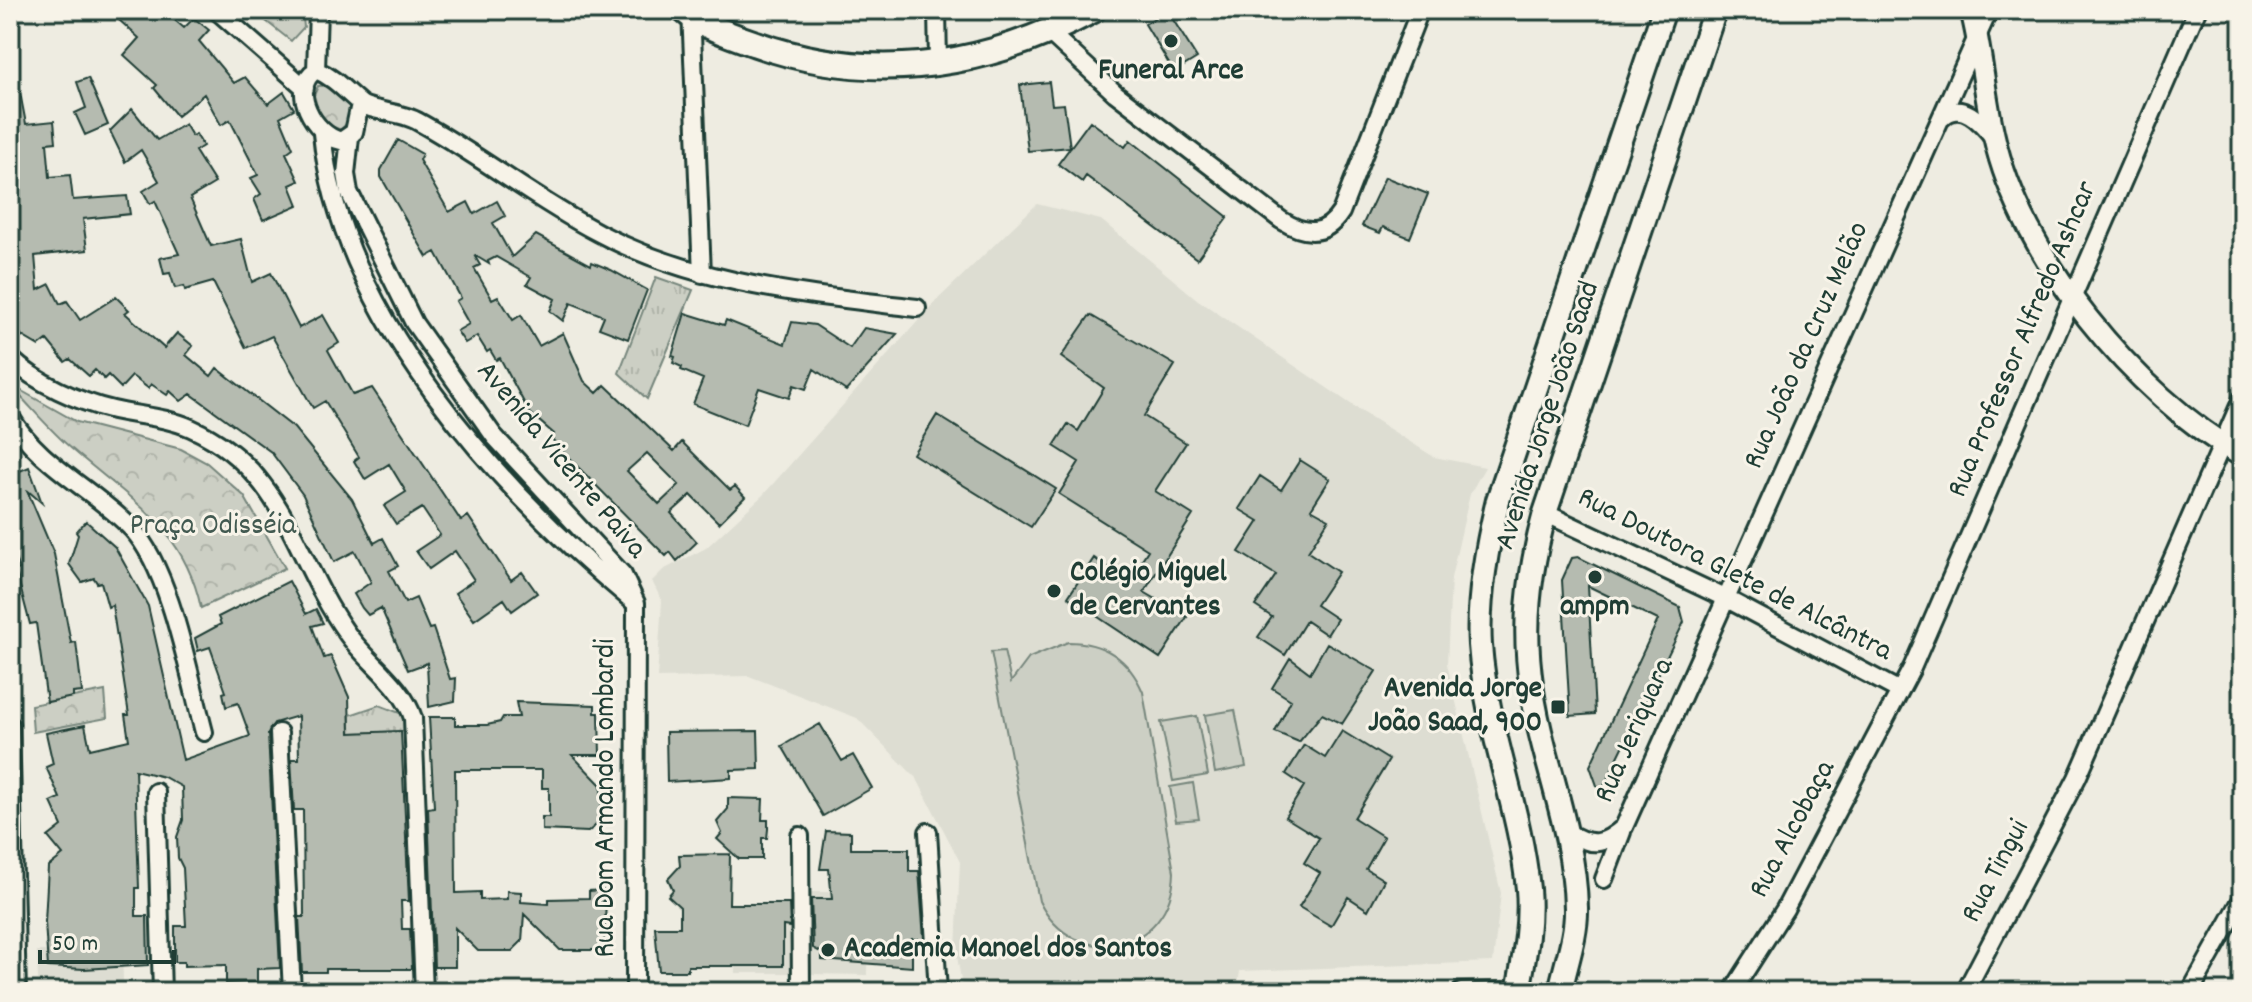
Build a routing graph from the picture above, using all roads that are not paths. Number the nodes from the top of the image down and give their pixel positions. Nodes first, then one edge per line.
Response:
1 (216, 10) edge
2 (318, 10) edge
3 (937, 10) edge
4 (1093, 10) edge
5 (1420, 10) edge
6 (1664, 10) edge
7 (1715, 10) edge
8 (1971, 10) edge
9 (1989, 10) edge
10 (2197, 10) edge
11 (688, 12) edge
12 (1050, 33) junction
13 (1978, 37) junction
14 (938, 63) junction
15 (316, 70) junction
16 (305, 88) junction
17 (360, 104) junction
18 (1942, 118) junction
19 (322, 133) junction
20 (1994, 138) junction
21 (345, 139) junction
22 (702, 274) junction
23 (2073, 296) junction
24 (917, 308) dead end
25 (10, 358) edge
26 (10, 372) edge
27 (31, 372) junction
28 (2242, 399) edge
29 (10, 416) edge
30 (2223, 445) junction
31 (2242, 456) edge
32 (1545, 513) junction
33 (1725, 598) junction
34 (636, 603) junction
35 (1898, 690) junction
36 (10, 725) edge
37 (204, 732) dead end
38 (279, 733) dead end
39 (12, 748) edge
40 (156, 792) dead end
41 (1624, 827) junction
42 (928, 832) dead end
43 (1567, 832) junction
44 (800, 836) dead end
45 (1604, 879) dead end
46 (2242, 899) edge
47 (17, 992) edge
48 (162, 992) edge
49 (292, 992) edge
50 (424, 992) edge
51 (635, 992) edge
52 (801, 992) edge
53 (938, 992) edge
54 (1461, 992) edge
55 (1518, 992) edge
56 (1560, 992) edge
57 (1732, 992) edge
58 (1965, 992) edge
59 (2190, 992) edge

1 - 16 street
2 - 15 street
3 - 14 street
4 - 12 main road
5 - 12 street
6 - 55 main road, Avenida Jorge João Saad
7 - 32 main road, Avenida Jorge João Saad
8 - 13 street
9 - 13 street, Rua João da Cruz Melão
10 - 23 street, Rua Professor Alfredo Ashcar
11 - 14 main road
11 - 22 street
12 - 14 main road
13 - 18 street, Rua João da Cruz Melão
13 - 20 street
15 - 16 street
15 - 17 street
16 - 19 street, Avenida Vicente Paiva
17 - 21 street, Avenida Vicente Paiva
17 - 22 street
18 - 20 street
18 - 33 street, Rua João da Cruz Melão
19 - 21 street
19 - 34 street, Avenida Vicente Paiva
20 - 23 street
21 - 34 street, Avenida Vicente Paiva
22 - 24 street
23 - 30 street
23 - 35 street, Rua Professor Alfredo Ashcar
25 - 27 street
26 - 27 street
27 - 50 street
28 - 30 street, Rua Tingui
29 - 37 street
30 - 31 street
30 - 58 street, Rua Tingui
32 - 33 street, Rua Doutora Glete de Alcântra
32 - 43 main road, Avenida Jorge João Saad
33 - 35 street, Rua Doutora Glete de Alcântra
33 - 41 street, Rua Jeriquara
34 - 51 street, Rua Dom Armando Lombardi
35 - 57 street, Rua Alcobaça
36 - 39 street
38 - 49 street
39 - 47 street
40 - 48 street
41 - 43 street, Rua Jeriquara
41 - 45 street
42 - 53 street
43 - 56 main road, Avenida Jorge João Saad
44 - 52 street
46 - 59 street
54 - 55 street

